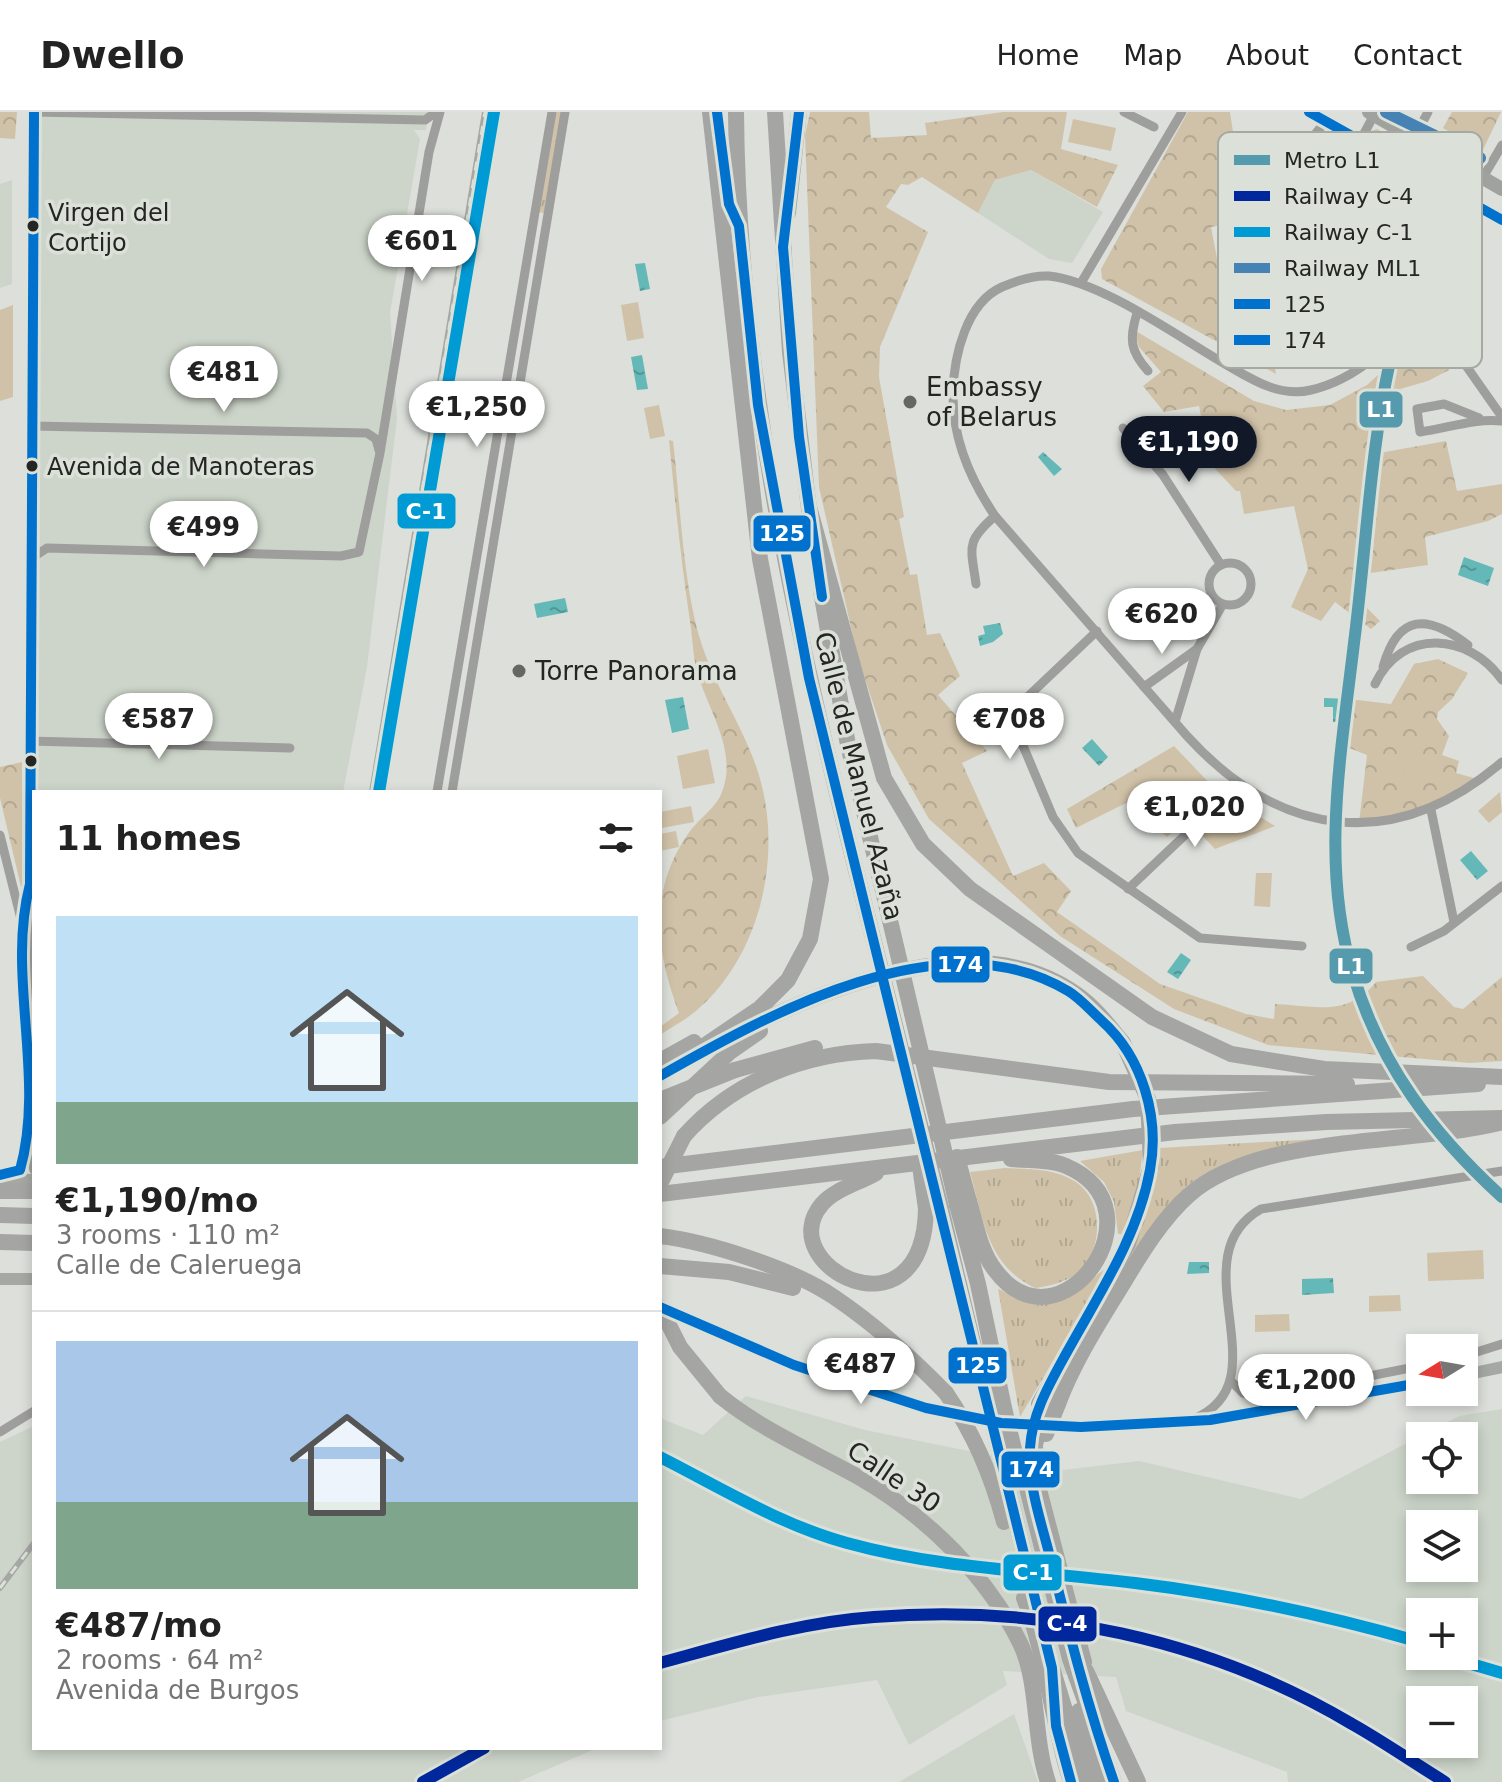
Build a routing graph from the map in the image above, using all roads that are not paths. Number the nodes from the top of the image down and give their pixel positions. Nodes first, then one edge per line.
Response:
1 (34, 112) edge
2 (438, 112) edge
3 (552, 112) edge
4 (565, 112) edge
5 (710, 112) edge
6 (717, 112) edge
7 (736, 112) edge
8 (775, 112) edge
9 (799, 112) edge
10 (1124, 112) edge
11 (1309, 112) edge
12 (1428, 112) edge
13 (1181, 113) edge
14 (1372, 113) edge
15 (1326, 122) junction
16 (1154, 127) dead end
17 (1317, 132) edge
18 (1344, 132) edge
19 (1364, 132) edge
20 (1404, 132) edge
21 (1417, 132) edge
22 (1502, 145) edge
23 (1482, 178) joint
24 (1502, 189) edge
25 (1482, 209) edge
26 (1502, 220) edge
27 (739, 226) junction
28 (783, 247) junction
29 (1081, 283) junction
30 (1137, 313) junction
31 (510, 351) junction
32 (525, 353) junction
33 (1218, 359) edge
34 (1234, 368) edge
35 (1358, 368) edge
36 (1467, 368) edge
37 (1148, 371) dead end
38 (758, 405) junction
39 (1479, 418) junction
40 (1502, 419) edge
41 (33, 426) junction
42 (1123, 428) dead end
43 (380, 453) junction
44 (492, 462) junction
45 (508, 463) junction
46 (809, 507) junction
47 (995, 516) junction
48 (30, 535) junction
49 (47, 548) junction
50 (29, 560) junction
51 (1221, 565) junction
52 (976, 584) dead end
53 (471, 588) junction
54 (486, 590) junction
55 (769, 602) junction
56 (1223, 604) junction
57 (1097, 631) junction
58 (1197, 649) junction
59 (1483, 657) junction
60 (1382, 670) junction
61 (1502, 680) edge
62 (1375, 684) dead end
63 (1144, 687) junction
64 (451, 710) junction
65 (466, 713) junction
66 (1175, 722) junction
67 (29, 741) junction
68 (290, 748) dead end
69 (1502, 762) edge
70 (1238, 785) junction
71 (437, 790) edge
72 (452, 790) edge
73 (1431, 810) junction
74 (0, 835) edge
75 (30, 884) junction
76 (1502, 886) edge
77 (1128, 889) junction
78 (21, 919) junction
79 (1454, 922) junction
80 (1302, 946) dead end
81 (1411, 947) dead end
82 (30, 981) junction
83 (859, 982) junction
84 (32, 1034) edge
85 (843, 1052) junction
86 (663, 1069) edge
87 (1502, 1080) edge
88 (1421, 1087) junction
89 (662, 1099) edge
90 (662, 1115) edge
91 (1502, 1120) edge
92 (27, 1145) junction
93 (970, 1157) junction
94 (32, 1163) edge
95 (662, 1167) edge
96 (883, 1169) junction
97 (1502, 1171) edge
98 (0, 1177) edge
99 (32, 1180) edge
100 (662, 1180) edge
101 (0, 1191) edge
102 (32, 1191) edge
103 (662, 1194) edge
104 (948, 1206) junction
105 (0, 1215) edge
106 (32, 1216) edge
107 (662, 1236) edge
108 (0, 1242) edge
109 (32, 1243) edge
110 (662, 1266) edge
111 (0, 1279) edge
112 (32, 1279) edge
113 (662, 1308) edge
114 (662, 1311) edge
115 (860, 1318) junction
116 (1502, 1344) edge
117 (1478, 1352) edge
118 (1502, 1367) edge
119 (1406, 1369) edge
120 (1478, 1372) edge
121 (1232, 1382) junction
122 (1406, 1385) edge
123 (1047, 1405) junction
124 (996, 1407) junction
125 (32, 1412) edge
126 (1190, 1420) junction
127 (0, 1432) edge
128 (1018, 1466) junction
129 (1057, 1659) junction
130 (1122, 1742) junction
131 (1048, 1782) edge
132 (1060, 1782) edge
133 (1071, 1782) edge
134 (1087, 1782) edge
135 (1099, 1782) edge
136 (1114, 1782) edge
137 (1138, 1782) edge
138 (1146, 1782) edge

1 - 2 street
1 - 41 street
2 - 43 street
3 - 31 street
4 - 32 street
5 - 55 highway
6 - 27 highway
7 - 27 highway, Calle de Manuel Azaña
8 - 28 highway, Calle de Manuel Azaña
9 - 28 highway
10 - 16 street
11 - 15 main road
12 - 21 street
13 - 29 street
14 - 19 street
14 - 20 main road
15 - 17 street
15 - 18 main road
22 - 23 street
23 - 24 main road
25 - 26 main road
27 - 38 highway, Calle de Manuel Azaña
28 - 46 highway, Calle de Manuel Azaña
29 - 30 street
29 - 47 street
30 - 33 street
30 - 37 street
31 - 32 street
31 - 44 street
32 - 45 street
34 - 35 street
36 - 40 street
38 - 55 highway
38 - 104 highway, Calle de Manuel Azaña, bridge
39 - 39 street
39 - 40 street
41 - 43 street
41 - 48 street
42 - 51 street
43 - 49 street
44 - 45 street
44 - 53 street
45 - 54 street
46 - 87 highway
46 - 104 highway, Calle de Manuel Azaña, bridge
47 - 52 street
47 - 57 street
48 - 49 street
48 - 50 street
49 - 50 street
50 - 67 street
51 - 56 street
51 - 56 street
53 - 54 street
53 - 64 street
54 - 65 street
55 - 86 highway
56 - 58 street
57 - 63 street
57 - 77 street
58 - 63 street
58 - 66 street
59 - 60 street
59 - 60 street
59 - 61 street
60 - 62 street
63 - 66 street
64 - 65 street
64 - 71 street
65 - 72 street
66 - 70 street
67 - 68 street
67 - 75 street
69 - 73 street
70 - 73 street
70 - 77 street
73 - 79 street
74 - 78 street
75 - 78 street
75 - 82 street
76 - 79 street
77 - 80 street
78 - 82 street
78 - 84 street
79 - 81 street
82 - 84 street
83 - 86 highway
83 - 90 highway
83 - 123 highway, bridge
84 - 92 street
85 - 88 highway
85 - 89 highway, bridge
85 - 100 highway, bridge
87 - 88 highway
88 - 95 highway
91 - 93 highway
91 - 123 highway
92 - 94 street
92 - 98 street
93 - 96 highway
93 - 104 highway
96 - 103 highway
96 - 104 highway
97 - 121 street
98 - 99 street
101 - 102 highway
104 - 124 highway
105 - 106 highway
107 - 115 highway
108 - 109 highway
110 - 115 highway
111 - 112 street
113 - 126 street
114 - 129 highway, Calle 30, bridge
115 - 129 highway, bridge
116 - 117 street
118 - 120 street
119 - 121 street
121 - 126 street
122 - 126 street
123 - 129 highway, Calle 30, bridge
123 - 129 highway, bridge
124 - 128 highway, bridge
124 - 129 highway, bridge
125 - 127 street
128 - 129 highway
128 - 129 highway
129 - 130 highway, Calle 30
129 - 131 highway, Calle 30
129 - 132 highway
129 - 133 highway
129 - 134 highway
129 - 135 highway
129 - 136 highway
130 - 137 highway, Calle 30
130 - 138 highway

